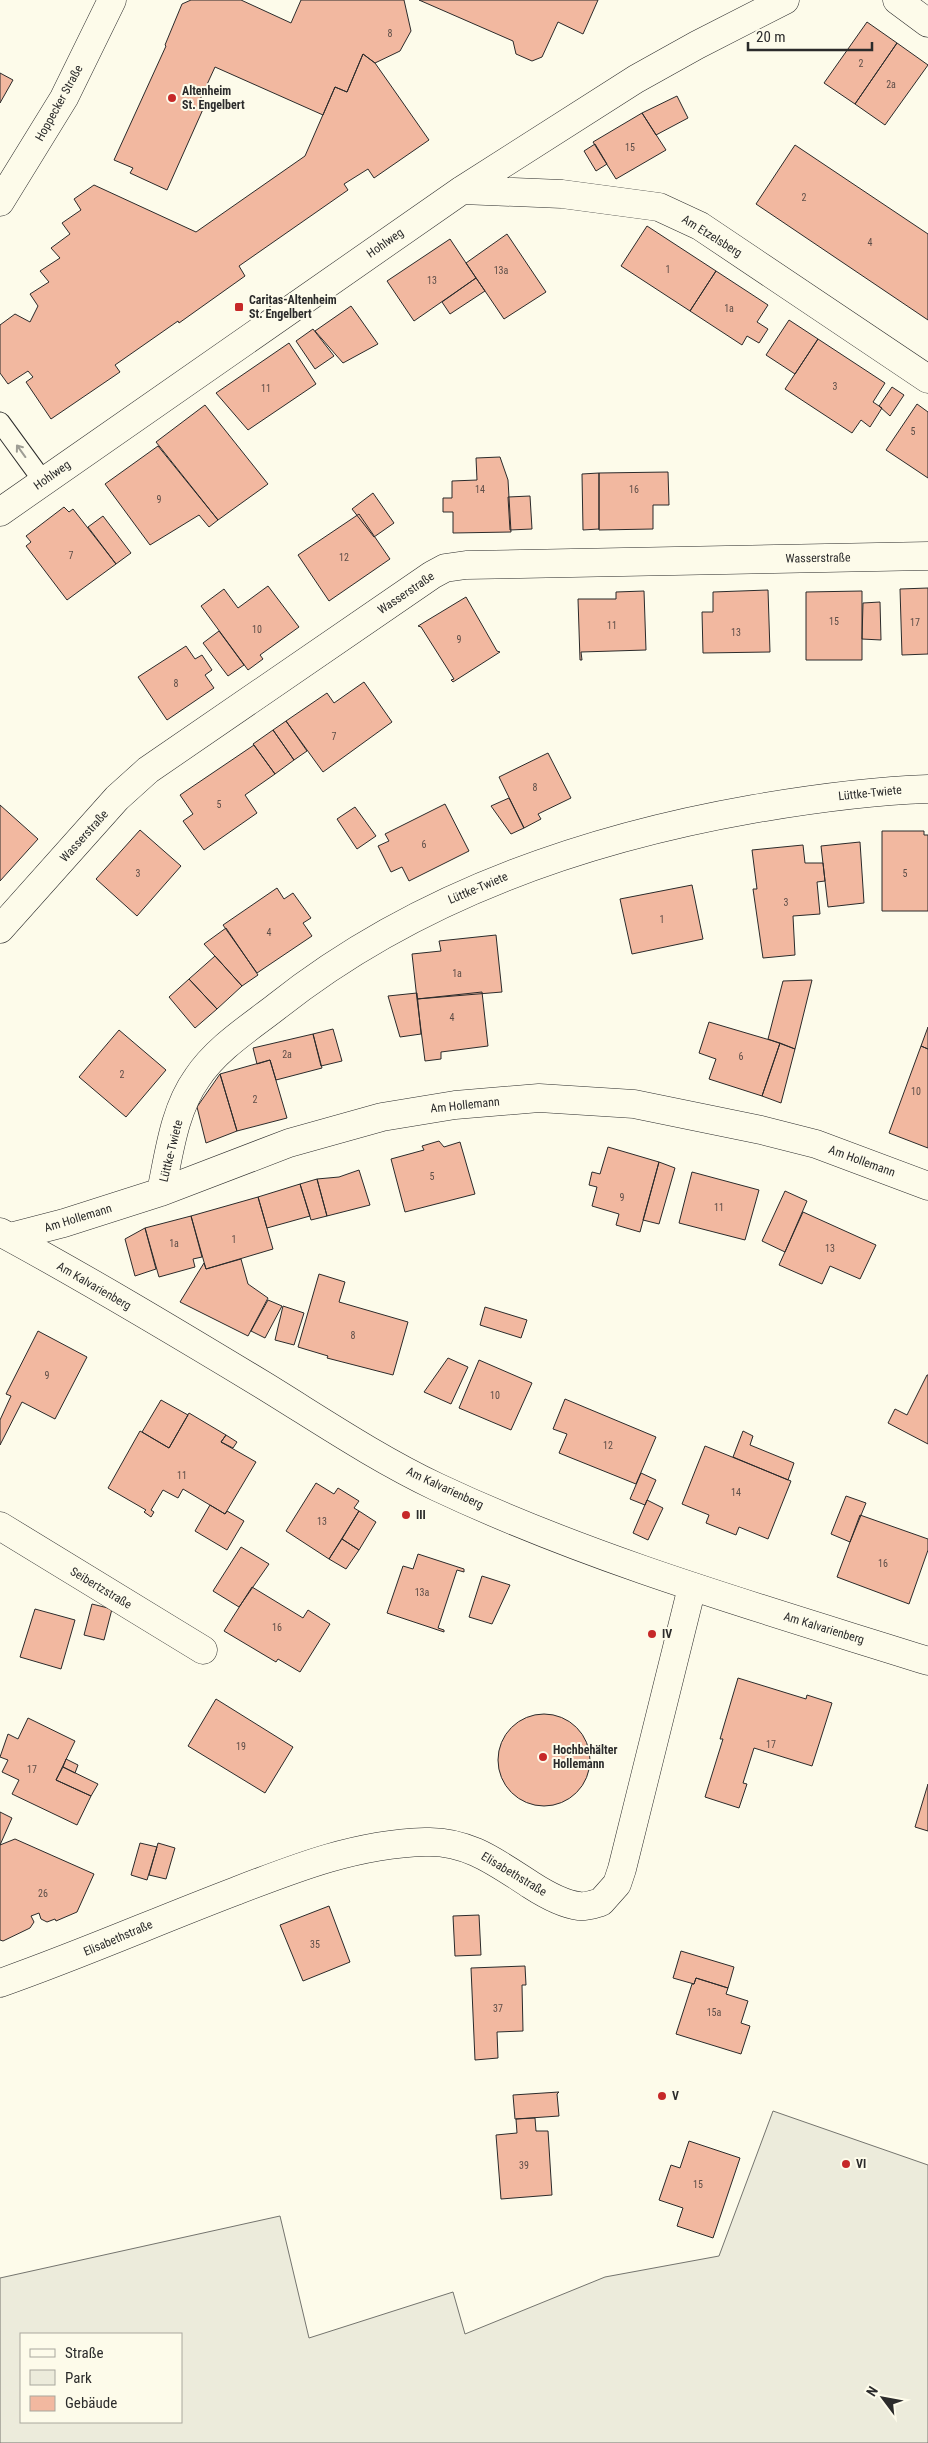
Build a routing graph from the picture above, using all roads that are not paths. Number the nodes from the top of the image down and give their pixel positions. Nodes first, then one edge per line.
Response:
1 (786, 0) edge
2 (897, 0) edge
3 (108, 3) edge
4 (928, 23) edge
5 (462, 190) junction
6 (0, 202) edge
7 (928, 379) edge
8 (0, 422) edge
9 (43, 481) junction
10 (0, 512) edge
11 (928, 556) edge
12 (928, 789) edge
13 (0, 929) edge
14 (928, 1186) edge
15 (161, 1192) junction
16 (5, 1235) edge
17 (0, 1526) edge
18 (692, 1587) junction
19 (203, 1650) dead end
20 (928, 1661) edge
21 (0, 1983) edge

1 - 5 street, Hohlweg
2 - 4 street
3 - 6 street, Hoppecker Straße
5 - 7 street, Am Etzelsberg
5 - 9 street, Hohlweg
9 -> 8 lane
9 - 10 street, Hohlweg
11 - 13 street, Wasserstraße
12 - 15 street, Lüttke-Twiete
14 - 15 street, Am Hollemann
15 - 16 street, Am Hollemann
16 - 18 street, Am Kalvarienberg
17 - 19 street, Seibertzstraße
18 - 20 street, Am Kalvarienberg
18 - 21 street, Elisabethstraße

